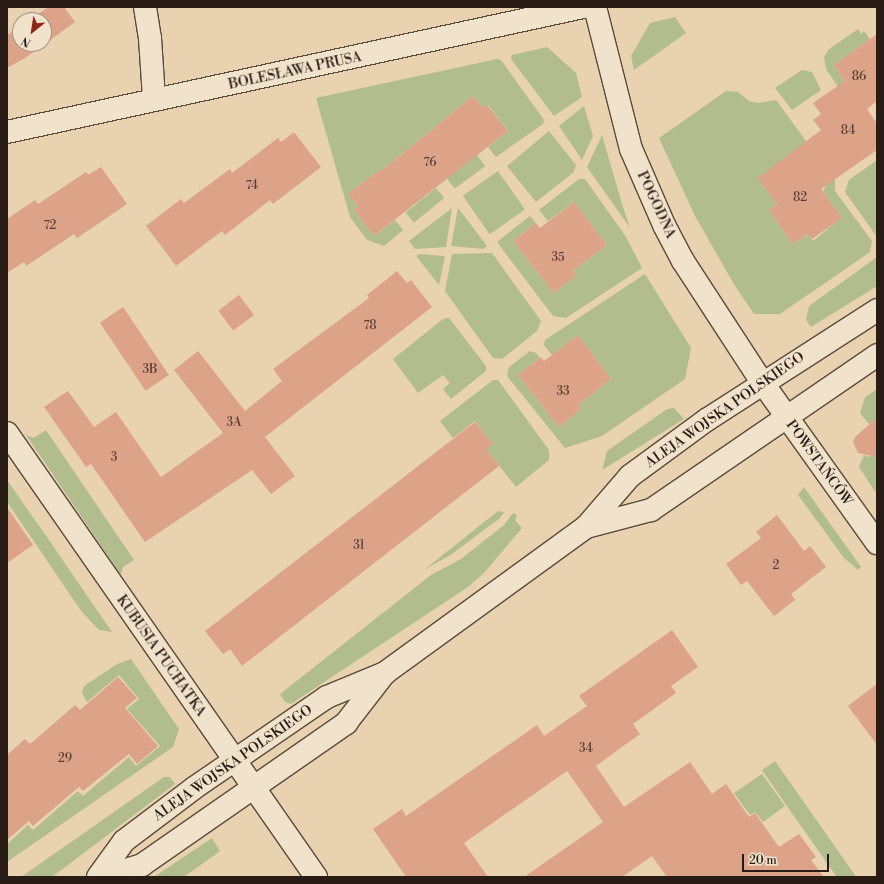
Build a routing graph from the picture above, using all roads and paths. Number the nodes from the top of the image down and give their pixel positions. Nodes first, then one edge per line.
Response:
1 (145, 7) edge
2 (583, 7) edge
3 (595, 7) edge
4 (154, 99) junction
5 (7, 132) edge
6 (877, 310) edge
7 (877, 355) edge
8 (762, 382) junction
9 (787, 418) junction
10 (7, 433) edge
11 (586, 527) junction
12 (877, 543) edge
13 (385, 673) junction
14 (233, 761) junction
15 (254, 789) junction
16 (98, 877) edge
17 (102, 877) edge
18 (316, 877) edge

1 - 4 street
2 - 4 street, BOLESŁAWA PRUSA
3 - 8 street, POGODNA
4 - 5 street, BOLESŁAWA PRUSA
6 - 8 street, ALEJA WOJSKA POLSKIEGO
7 - 9 street, ALEJA WOJSKA POLSKIEGO
8 - 9 street, POWSTAŃCÓW
8 - 11 street, ALEJA WOJSKA POLSKIEGO
9 - 11 street, ALEJA WOJSKA POLSKIEGO
9 - 12 street, POWSTAŃCÓW
10 - 14 street, KUBUSIA PUCHATKA
11 - 13 street, ALEJA WOJSKA POLSKIEGO
13 - 14 street, ALEJA WOJSKA POLSKIEGO
13 - 15 street, ALEJA WOJSKA POLSKIEGO
14 - 15 street, KUBUSIA PUCHATKA
14 - 16 street, ALEJA WOJSKA POLSKIEGO
15 - 17 street, ALEJA WOJSKA POLSKIEGO
15 - 18 street, KUBUSIA PUCHATKA

